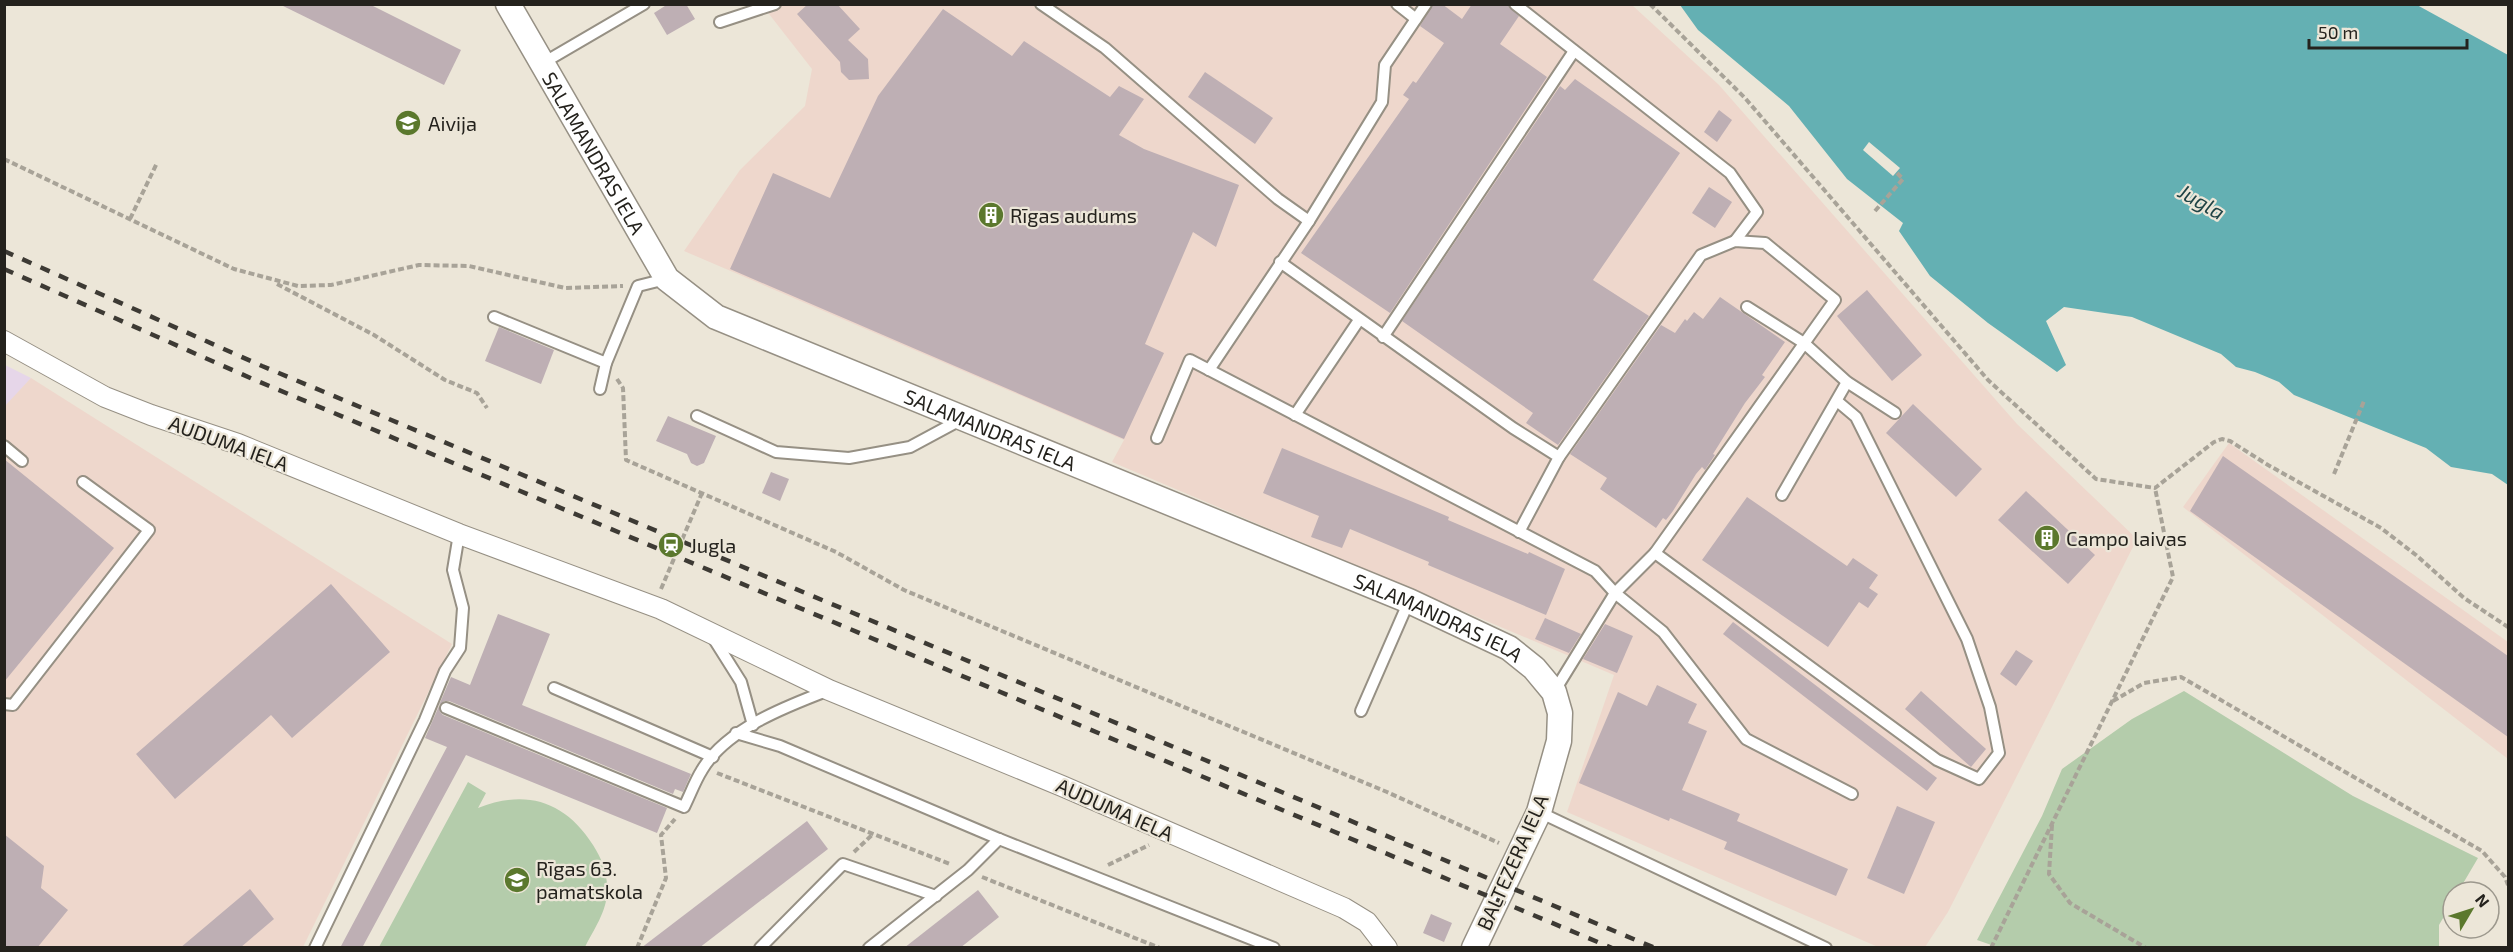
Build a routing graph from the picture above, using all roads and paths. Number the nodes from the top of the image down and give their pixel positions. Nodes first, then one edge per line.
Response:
1 (508, 4) edge
2 (644, 4) edge
3 (776, 4) edge
4 (1041, 4) edge
5 (1398, 4) edge
6 (1426, 4) edge
7 (1515, 4) edge
8 (1650, 4) edge
9 (1416, 19) junction
10 (720, 22) dead end
11 (1574, 51) junction
12 (543, 63) junction
13 (4, 159) edge
14 (157, 163) dead end
15 (1895, 171) dead end
16 (1875, 211) dead end
17 (130, 219) junction
18 (1309, 222) junction
19 (1735, 241) junction
20 (1280, 262) junction
21 (667, 279) junction
22 (272, 280) junction
23 (638, 286) junction
24 (1747, 307) dead end
25 (494, 317) dead end
26 (1359, 320) junction
27 (1383, 337) junction
28 (4, 342) edge
29 (1804, 343) junction
30 (606, 363) junction
31 (1209, 370) junction
32 (1847, 382) junction
33 (600, 389) dead end
34 (1837, 401) junction
35 (2364, 401) dead end
36 (487, 408) dead end
37 (1895, 413) dead end
38 (1295, 415) junction
39 (697, 416) dead end
40 (965, 418) junction
41 (1157, 438) dead end
42 (4, 446) edge
43 (1559, 457) junction
44 (22, 460) dead end
45 (2334, 474) dead end
46 (83, 482) dead end
47 (2155, 488) junction
48 (702, 493) junction
49 (1782, 495) dead end
50 (1519, 532) junction
51 (459, 534) junction
52 (1655, 553) junction
53 (661, 589) dead end
54 (1615, 593) junction
55 (1409, 601) junction
56 (2508, 627) edge
57 (708, 631) junction
58 (554, 688) dead end
59 (829, 690) junction
60 (1554, 692) junction
61 (2112, 701) junction
62 (4, 704) edge
63 (446, 708) dead end
64 (1361, 711) dead end
65 (753, 724) junction
66 (736, 733) junction
67 (1559, 741) joint
68 (713, 757) junction
69 (703, 768) junction
70 (1852, 794) dead end
71 (684, 807) junction
72 (1539, 812) junction
73 (2052, 821) junction
74 (873, 834) junction
75 (1172, 834) junction
76 (999, 839) junction
77 (1519, 852) junction
78 (843, 864) junction
79 (968, 870) junction
80 (1090, 874) junction
81 (2508, 885) edge
82 (936, 896) junction
83 (1385, 944) edge
84 (315, 948) edge
85 (637, 948) edge
86 (760, 948) edge
87 (869, 948) edge
88 (1160, 948) edge
89 (1274, 948) edge
90 (1402, 948) edge
91 (1474, 948) edge
92 (1826, 948) edge
93 (1991, 948) edge
94 (2146, 948) edge

1 - 12 street, SALAMANDRAS IELA
2 - 12 lane
3 - 10 lane
4 - 18 lane
5 - 9 lane
6 - 9 lane
7 - 11 lane
8 - 47 path
9 - 18 lane
11 - 19 lane
11 - 27 lane
12 - 21 street, SALAMANDRAS IELA
13 - 17 path
14 - 17 path
15 - 16 path
17 - 22 path
18 - 20 lane
19 - 29 lane
19 - 43 lane
20 - 26 lane
20 - 31 lane
21 - 23 lane
21 - 40 street, SALAMANDRAS IELA
22 - 23 path
22 - 36 path
23 - 30 lane
24 - 29 lane
25 - 30 lane
26 - 27 lane
26 - 38 lane
27 - 43 lane
28 - 51 street, AUDUMA IELA
29 - 32 lane
29 - 52 lane
30 - 33 lane
30 - 48 path
31 - 38 lane
31 - 41 lane
32 - 34 lane
32 - 37 lane
34 - 49 lane
34 - 52 lane
35 - 45 path
38 - 50 lane
39 - 40 lane
40 - 55 street, SALAMANDRAS IELA
42 - 44 lane
43 - 50 lane
46 - 62 lane
47 - 56 path
47 - 61 path
48 - 53 path
48 - 77 path
50 - 54 lane
51 - 57 street, AUDUMA IELA
51 - 84 lane
52 - 54 lane
54 - 60 lane
54 - 70 lane
55 - 60 street, SALAMANDRAS IELA
55 - 64 lane
57 - 59 street, AUDUMA IELA
57 - 65 lane
58 - 68 lane
59 - 65 lane
59 - 75 street, AUDUMA IELA
60 - 67 street, SALAMANDRAS IELA
61 - 73 path
61 - 81 path
63 - 71 lane
65 - 66 lane
66 - 68 lane
66 - 76 lane
67 - 72 street, BALTEZERA IELA
68 - 69 lane
69 - 71 lane
69 - 74 path
71 - 85 path
72 - 77 street, BALTEZERA IELA
72 - 92 lane
73 - 93 path
73 - 94 path
74 - 78 path
74 - 79 path
75 - 80 path
75 - 83 street, AUDUMA IELA
76 - 79 lane
76 - 80 lane
77 - 91 street, BALTEZERA IELA
78 - 82 lane
78 - 86 lane
79 - 82 lane
79 - 88 path
80 - 89 lane
82 - 87 lane
83 - 90 street

